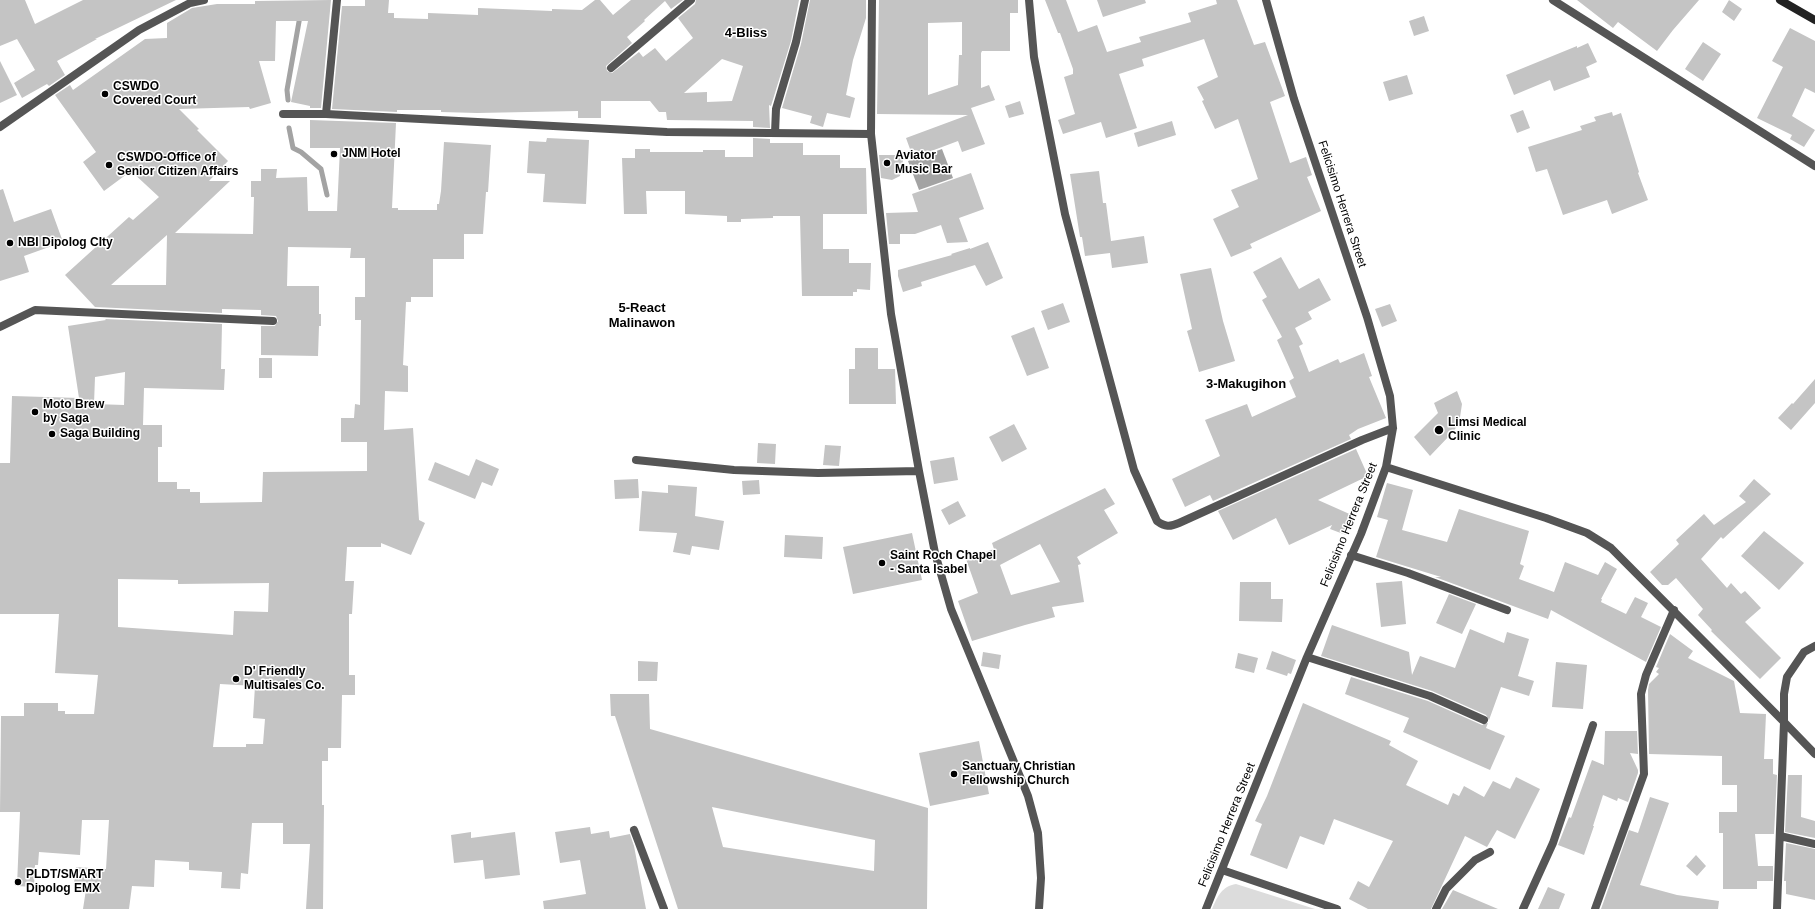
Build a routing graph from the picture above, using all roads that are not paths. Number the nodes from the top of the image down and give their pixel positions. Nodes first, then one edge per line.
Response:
1 (204, 0) edge
2 (337, 0) edge
3 (691, 0) edge
4 (805, 0) edge
5 (872, 0) edge
6 (1029, 0) edge
7 (1266, 0) edge
8 (1553, 0) edge
9 (1780, 0) edge
10 (1815, 20) edge
11 (611, 68) dead end
12 (283, 114) dead end
13 (326, 114) junction
14 (0, 126) edge
15 (775, 133) junction
16 (871, 134) junction
17 (1815, 166) edge
18 (273, 321) dead end
19 (0, 327) edge
20 (1393, 428) junction
21 (636, 460) dead end
22 (1386, 467) junction
23 (919, 471) junction
24 (1351, 556) junction
25 (1507, 610) dead end
26 (1674, 610) junction
27 (1815, 646) edge
28 (1307, 657) junction
29 (1484, 720) dead end
30 (1784, 722) junction
31 (1593, 725) dead end
32 (1815, 754) edge
33 (634, 830) dead end
34 (1780, 836) junction
35 (1815, 844) edge
36 (1490, 852) dead end
37 (1222, 870) junction
38 (664, 909) edge
39 (1039, 909) edge
40 (1206, 909) edge
41 (1338, 909) edge
42 (1436, 909) edge
43 (1523, 909) edge
44 (1595, 909) edge
45 (1777, 909) edge

1 - 14 street
2 - 13 street
3 - 11 street
4 - 15 street
5 - 16 street
6 - 20 street
7 - 20 street, Felicisimo Herrera Street
8 - 17 street
9 - 10 main road
12 - 13 street
13 - 15 street
15 - 16 street
16 - 23 street
18 - 19 street
20 - 22 street, Felicisimo Herrera Street
21 - 23 street
22 - 24 street, Felicisimo Herrera Street
22 - 26 street
23 - 39 street
24 - 25 street
24 - 28 street, Felicisimo Herrera Street
26 - 30 street
26 - 44 street
27 - 30 street
28 - 29 street
28 - 37 street, Felicisimo Herrera Street
30 - 32 street
30 - 34 street
31 - 43 street
33 - 38 street
34 - 35 street
34 - 45 street
36 - 42 street
37 - 40 street, Felicisimo Herrera Street
37 - 41 street

